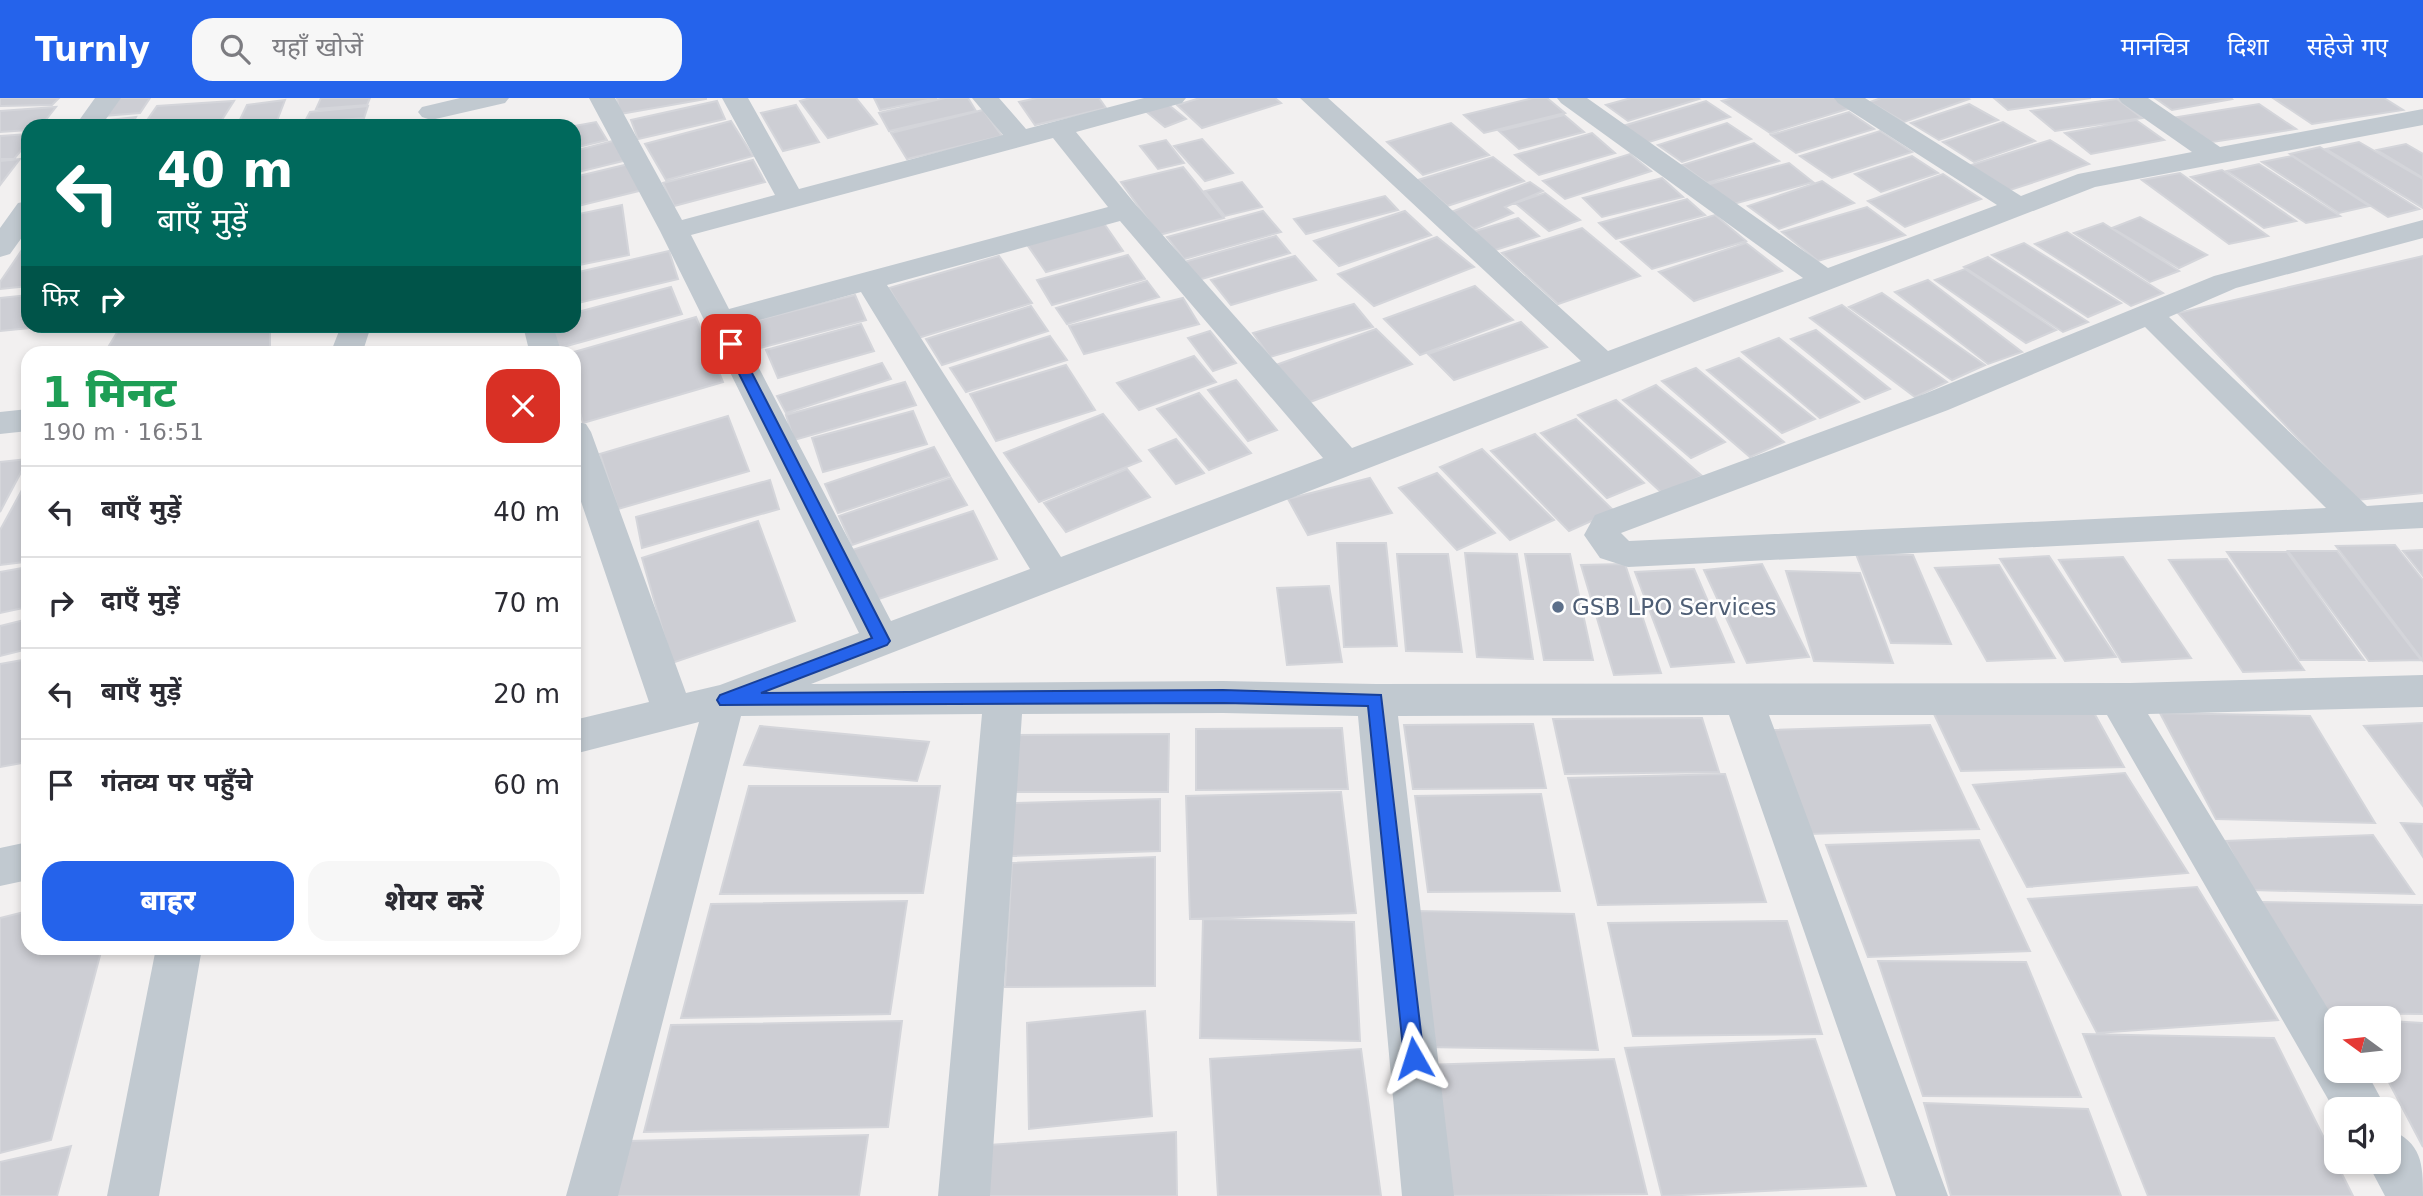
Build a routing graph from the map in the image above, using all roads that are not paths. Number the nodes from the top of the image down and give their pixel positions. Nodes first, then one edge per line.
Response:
1 (108, 98) edge
2 (496, 98) edge
3 (602, 98) edge
4 (735, 98) edge
5 (985, 98) edge
6 (1173, 98) edge
7 (1313, 98) edge
8 (1570, 98) edge
9 (1847, 98) edge
10 (2131, 98) edge
11 (2418, 98) edge
12 (2423, 101) edge
13 (432, 112) edge
14 (471, 115) edge
15 (2423, 117) edge
16 (93, 119) edge
17 (1059, 128) junction
18 (1020, 139) junction
19 (2215, 156) junction
20 (792, 199) junction
21 (2018, 206) junction
22 (1126, 211) junction
23 (21, 219) edge
24 (2423, 229) edge
25 (674, 231) junction
26 (0, 248) edge
27 (868, 279) junction
28 (1825, 280) junction
29 (2149, 313) junction
30 (719, 321) junction
31 (1604, 365) junction
32 (21, 421) edge
33 (0, 423) edge
34 (581, 452) edge
35 (1346, 463) junction
36 (2423, 515) edge
37 (2359, 519) junction
38 (1054, 575) junction
39 (882, 641) junction
40 (2423, 691) edge
41 (1743, 699) junction
42 (2118, 699) junction
43 (725, 700) junction
44 (1003, 700) junction
45 (1376, 700) junction
46 (673, 713) junction
47 (581, 735) edge
48 (21, 862) edge
49 (0, 867) edge
50 (178, 955) edge
51 (2324, 1046) edge
52 (2401, 1174) edge
53 (132, 1196) edge
54 (592, 1196) edge
55 (964, 1196) edge
56 (1428, 1196) edge
57 (1922, 1196) edge
58 (2414, 1196) edge

1 - 16 street
2 - 14 street
3 - 25 street
4 - 20 street
5 - 18 street
6 - 17 street
7 - 31 street
8 - 28 street
9 - 21 street
10 - 19 street
11 - 12 street
13 - 14 street
15 - 19 street
17 - 18 street
17 - 22 street
18 - 20 street
19 - 21 street
20 - 25 street
21 - 28 street
22 - 27 street
22 - 35 street
23 - 26 street
24 - 29 street
25 - 30 street
27 - 30 street
27 - 38 street
28 - 31 street
29 - 37 street
29 - 37 street
30 - 39 street
31 - 35 street
32 - 33 street
34 - 46 street
35 - 38 street
36 - 37 street
38 - 39 street
39 - 43 street
40 - 42 street
41 - 42 street
41 - 45 street
41 - 57 street
42 - 51 street
43 - 44 street
43 - 46 street
43 - 54 street
44 - 45 street
44 - 55 street
45 - 56 street
46 - 47 street
48 - 49 street
50 - 53 street
52 - 58 street

